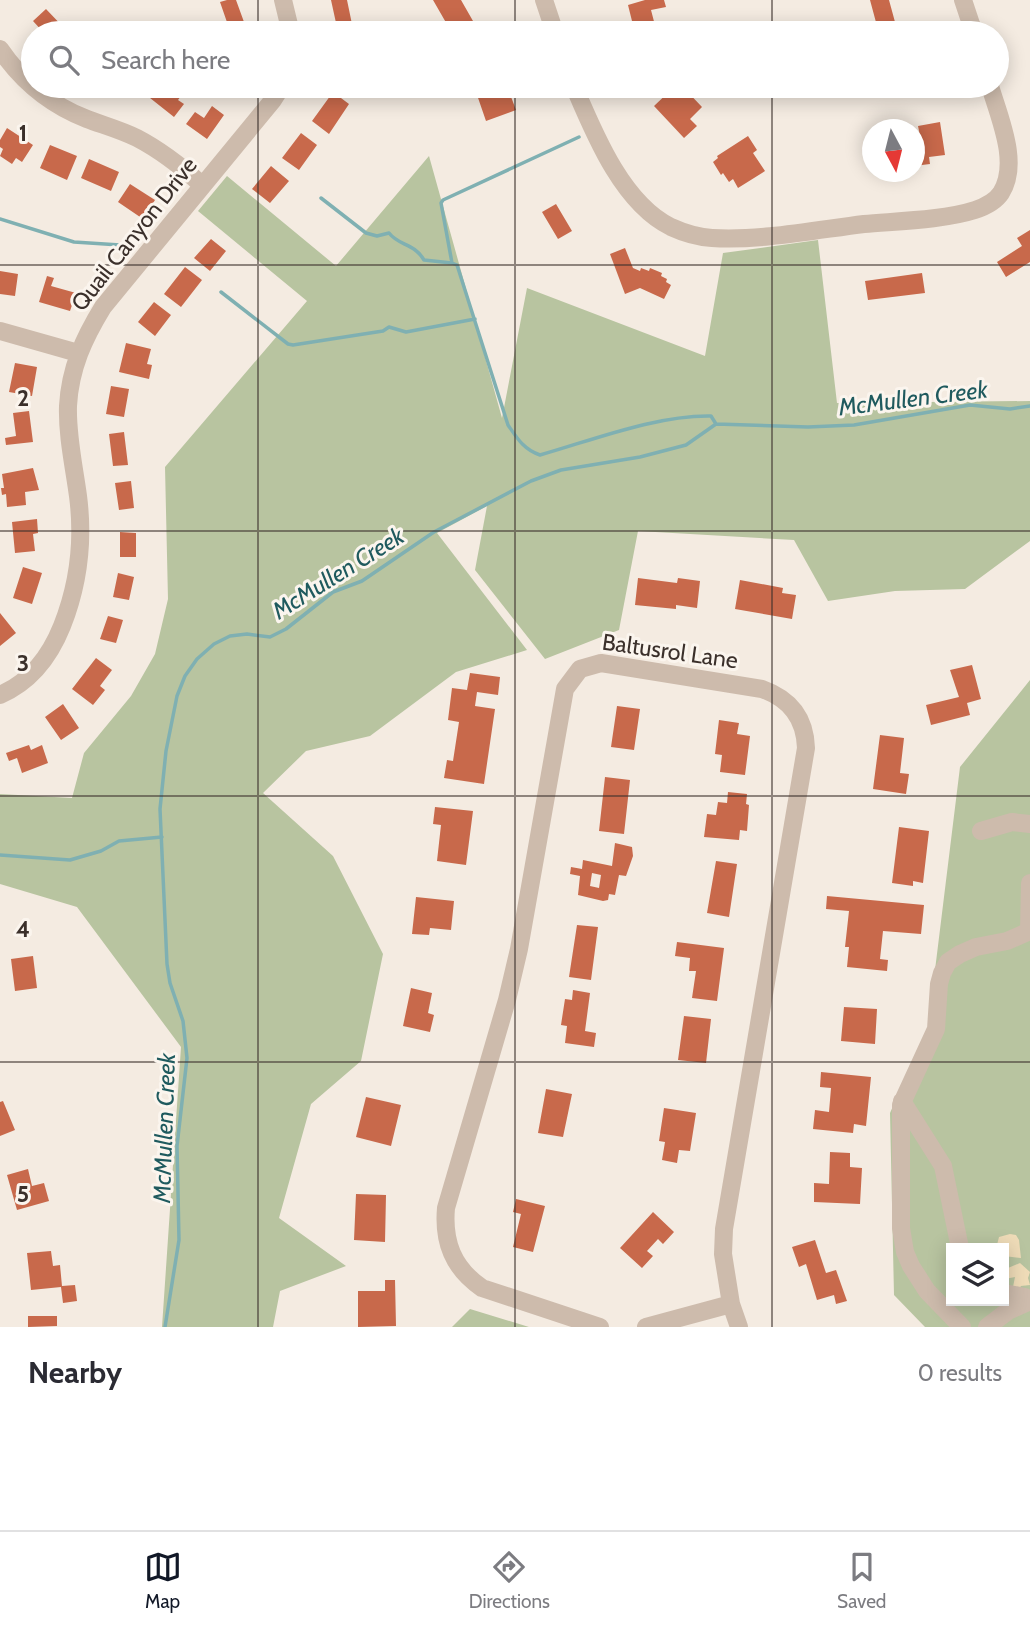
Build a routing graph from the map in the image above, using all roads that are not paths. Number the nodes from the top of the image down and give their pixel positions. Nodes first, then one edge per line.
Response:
1 (282, 0) edge
2 (544, 0) edge
3 (963, 0) edge
4 (288, 21) edge
5 (551, 21) edge
6 (970, 21) edge
7 (0, 49) edge
8 (21, 74) edge
9 (47, 98) edge
10 (274, 98) edge
11 (580, 98) edge
12 (993, 98) edge
13 (202, 185) junction
14 (0, 331) edge
15 (78, 354) junction
16 (0, 695) edge
17 (1030, 824) edge
18 (981, 831) dead end
19 (1030, 883) edge
20 (1030, 931) edge
21 (902, 1101) junction
22 (959, 1243) edge
23 (1009, 1294) edge
24 (731, 1304) junction
25 (600, 1327) edge
26 (646, 1327) edge
27 (739, 1327) edge
28 (962, 1327) edge
29 (987, 1327) edge

1 - 4 street
2 - 5 street
3 - 6 street
7 - 8 street
9 - 13 street
10 - 13 street, Quail Canyon Drive
11 - 12 street
13 - 15 street, Quail Canyon Drive
14 - 15 street
15 - 16 street, Quail Canyon Drive
17 - 18 street
19 - 20 street
20 - 21 street
21 - 22 street
21 - 28 street
23 - 29 street
24 - 25 street, Baltusrol Lane
24 - 26 street
24 - 27 street, Baltusrol Lane

